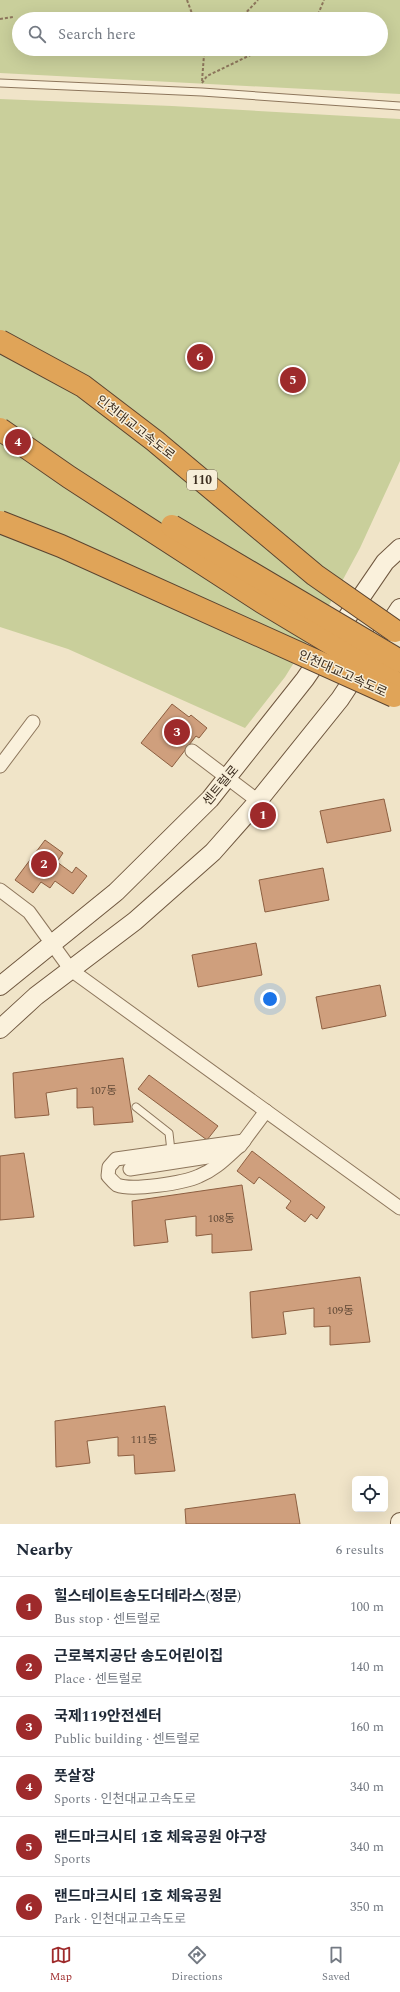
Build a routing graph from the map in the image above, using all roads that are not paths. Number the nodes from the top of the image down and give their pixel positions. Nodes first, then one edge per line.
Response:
1 (0, 83) edge
2 (400, 106) edge
3 (0, 341) edge
4 (0, 415) edge
5 (0, 429) edge
6 (0, 522) edge
7 (400, 548) edge
8 (400, 608) edge
9 (395, 631) dead end
10 (400, 661) edge
11 (400, 685) edge
12 (400, 699) edge
13 (33, 722) dead end
14 (192, 751) dead end
15 (0, 766) edge
16 (227, 777) junction
17 (258, 801) junction
18 (0, 890) edge
19 (52, 944) junction
20 (71, 970) junction
21 (0, 986) edge
22 (0, 1029) edge
23 (136, 1107) dead end
24 (266, 1111) junction
25 (240, 1145) junction
26 (171, 1151) junction
27 (130, 1169) dead end
28 (400, 1208) edge

1 - 2 lane
3 - 9 highway, 인천대교고속도로 / 110, bridge
4 - 10 highway, bridge
5 - 11 highway, 인천대교고속도로, bridge
6 - 12 highway, 인천대교고속도로, bridge
7 - 16 main road, 센트럴로
8 - 17 main road
13 - 15 street
14 - 16 street
16 - 17 street
16 - 19 main road, 센트럴로
17 - 20 main road
18 - 19 street
19 - 20 street
19 - 21 main road, 센트럴로
20 - 22 main road
20 - 24 street
23 - 26 lane
24 - 25 street
24 - 28 street
25 - 26 street
25 - 26 street
25 - 27 street

